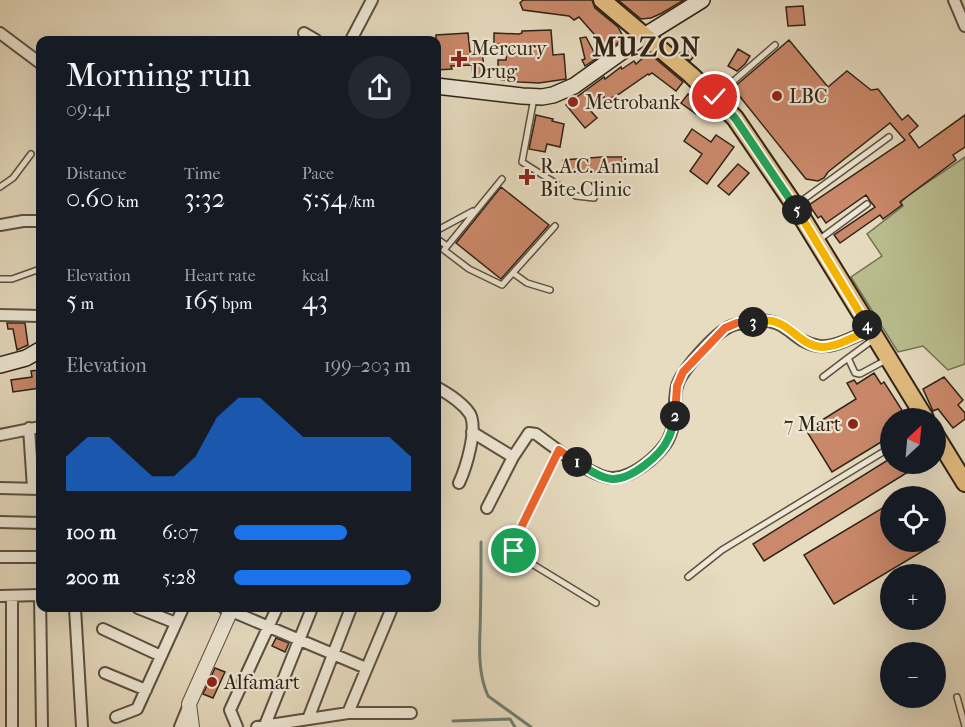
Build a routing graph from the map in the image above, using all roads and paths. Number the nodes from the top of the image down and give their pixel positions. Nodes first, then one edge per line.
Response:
1 (372, 0) edge
2 (602, 0) edge
3 (702, 0) edge
4 (954, 0) edge
5 (965, 26) edge
6 (0, 33) edge
7 (304, 33) dead end
8 (309, 36) edge
9 (353, 36) edge
10 (644, 36) junction
11 (775, 45) dead end
12 (36, 60) edge
13 (441, 87) edge
14 (534, 97) junction
15 (715, 97) junction
16 (889, 137) dead end
17 (31, 153) dead end
18 (502, 179) dead end
19 (0, 188) edge
20 (594, 198) dead end
21 (867, 204) dead end
22 (795, 206) junction
23 (477, 209) junction
24 (36, 221) edge
25 (0, 225) edge
26 (555, 226) dead end
27 (441, 228) edge
28 (441, 242) edge
29 (816, 242) junction
30 (447, 246) junction
31 (36, 270) edge
32 (513, 273) junction
33 (0, 279) edge
34 (550, 290) dead end
35 (0, 315) edge
36 (36, 316) edge
37 (873, 334) junction
38 (36, 352) edge
39 (848, 358) junction
40 (888, 358) junction
41 (0, 365) edge
42 (823, 377) dead end
43 (441, 390) edge
44 (919, 408) edge
45 (28, 428) junction
46 (36, 428) edge
47 (472, 432) junction
48 (0, 435) edge
49 (559, 450) junction
50 (946, 452) edge
51 (880, 454) edge
52 (513, 457) junction
53 (36, 482) edge
54 (459, 483) dead end
55 (965, 483) edge
56 (0, 488) edge
57 (36, 489) edge
58 (487, 508) dead end
59 (0, 522) edge
60 (36, 523) edge
61 (0, 557) edge
62 (36, 557) edge
63 (688, 577) dead end
64 (36, 595) edge
65 (0, 596) edge
66 (12, 596) junction
67 (596, 603) dead end
68 (40, 612) edge
69 (75, 612) edge
70 (148, 612) edge
71 (181, 612) edge
72 (228, 612) edge
73 (236, 612) edge
74 (275, 612) edge
75 (310, 612) edge
76 (349, 612) edge
77 (390, 612) edge
78 (176, 623) junction
79 (269, 627) junction
80 (103, 629) dead end
81 (299, 640) junction
82 (332, 654) junction
83 (161, 656) junction
84 (366, 668) junction
85 (105, 672) dead end
86 (146, 690) junction
87 (957, 697) dead end
88 (189, 705) junction
89 (348, 713) junction
90 (411, 713) dead end
91 (117, 717) dead end
92 (308, 719) junction
93 (261, 726) edge
94 (965, 726) edge
95 (12, 727) edge
96 (42, 727) edge
97 (82, 727) edge
98 (180, 727) edge
99 (192, 727) edge
100 (237, 727) edge

1 - 9 street
2 - 10 main road
3 - 10 main road
4 - 5 street
6 - 12 street
7 - 8 street
10 - 14 main road
10 - 15 main road
11 - 15 lane
13 - 14 main road
14 - 20 lane
15 - 22 main road
16 - 22 lane
17 - 19 lane
18 - 23 lane
21 - 29 lane
22 - 29 main road
23 - 27 lane
23 - 30 lane
24 - 25 street
26 - 32 lane
28 - 30 lane
29 - 37 main road
30 - 32 lane
31 - 33 lane
32 - 34 lane
35 - 36 street
37 - 39 lane
37 - 40 main road
37 - 49 street
38 - 41 main road
39 - 40 lane
39 - 42 lane
40 - 44 main road
43 - 47 street
45 - 46 street
45 - 48 street
45 - 53 street
47 - 52 street
47 - 54 street
49 - 52 street
49 - 67 lane
50 - 55 main road
51 - 63 lane
52 - 58 street
56 - 57 street
59 - 60 street
61 - 62 street
64 - 66 street
65 - 66 street
66 - 95 street
68 - 96 street
69 - 97 street
70 - 78 street
71 - 78 street
72 - 88 street
73 - 79 street
74 - 79 street
75 - 81 street
76 - 82 street
77 - 84 street
78 - 83 street
79 - 81 street
79 - 100 street
80 - 83 street
81 - 82 street
81 - 93 street
82 - 84 street
82 - 92 street
83 - 86 street
84 - 89 street
85 - 86 street
86 - 91 street
87 - 94 lane
88 - 98 street
88 - 99 street
89 - 90 street
89 - 92 street
92 - 93 street

